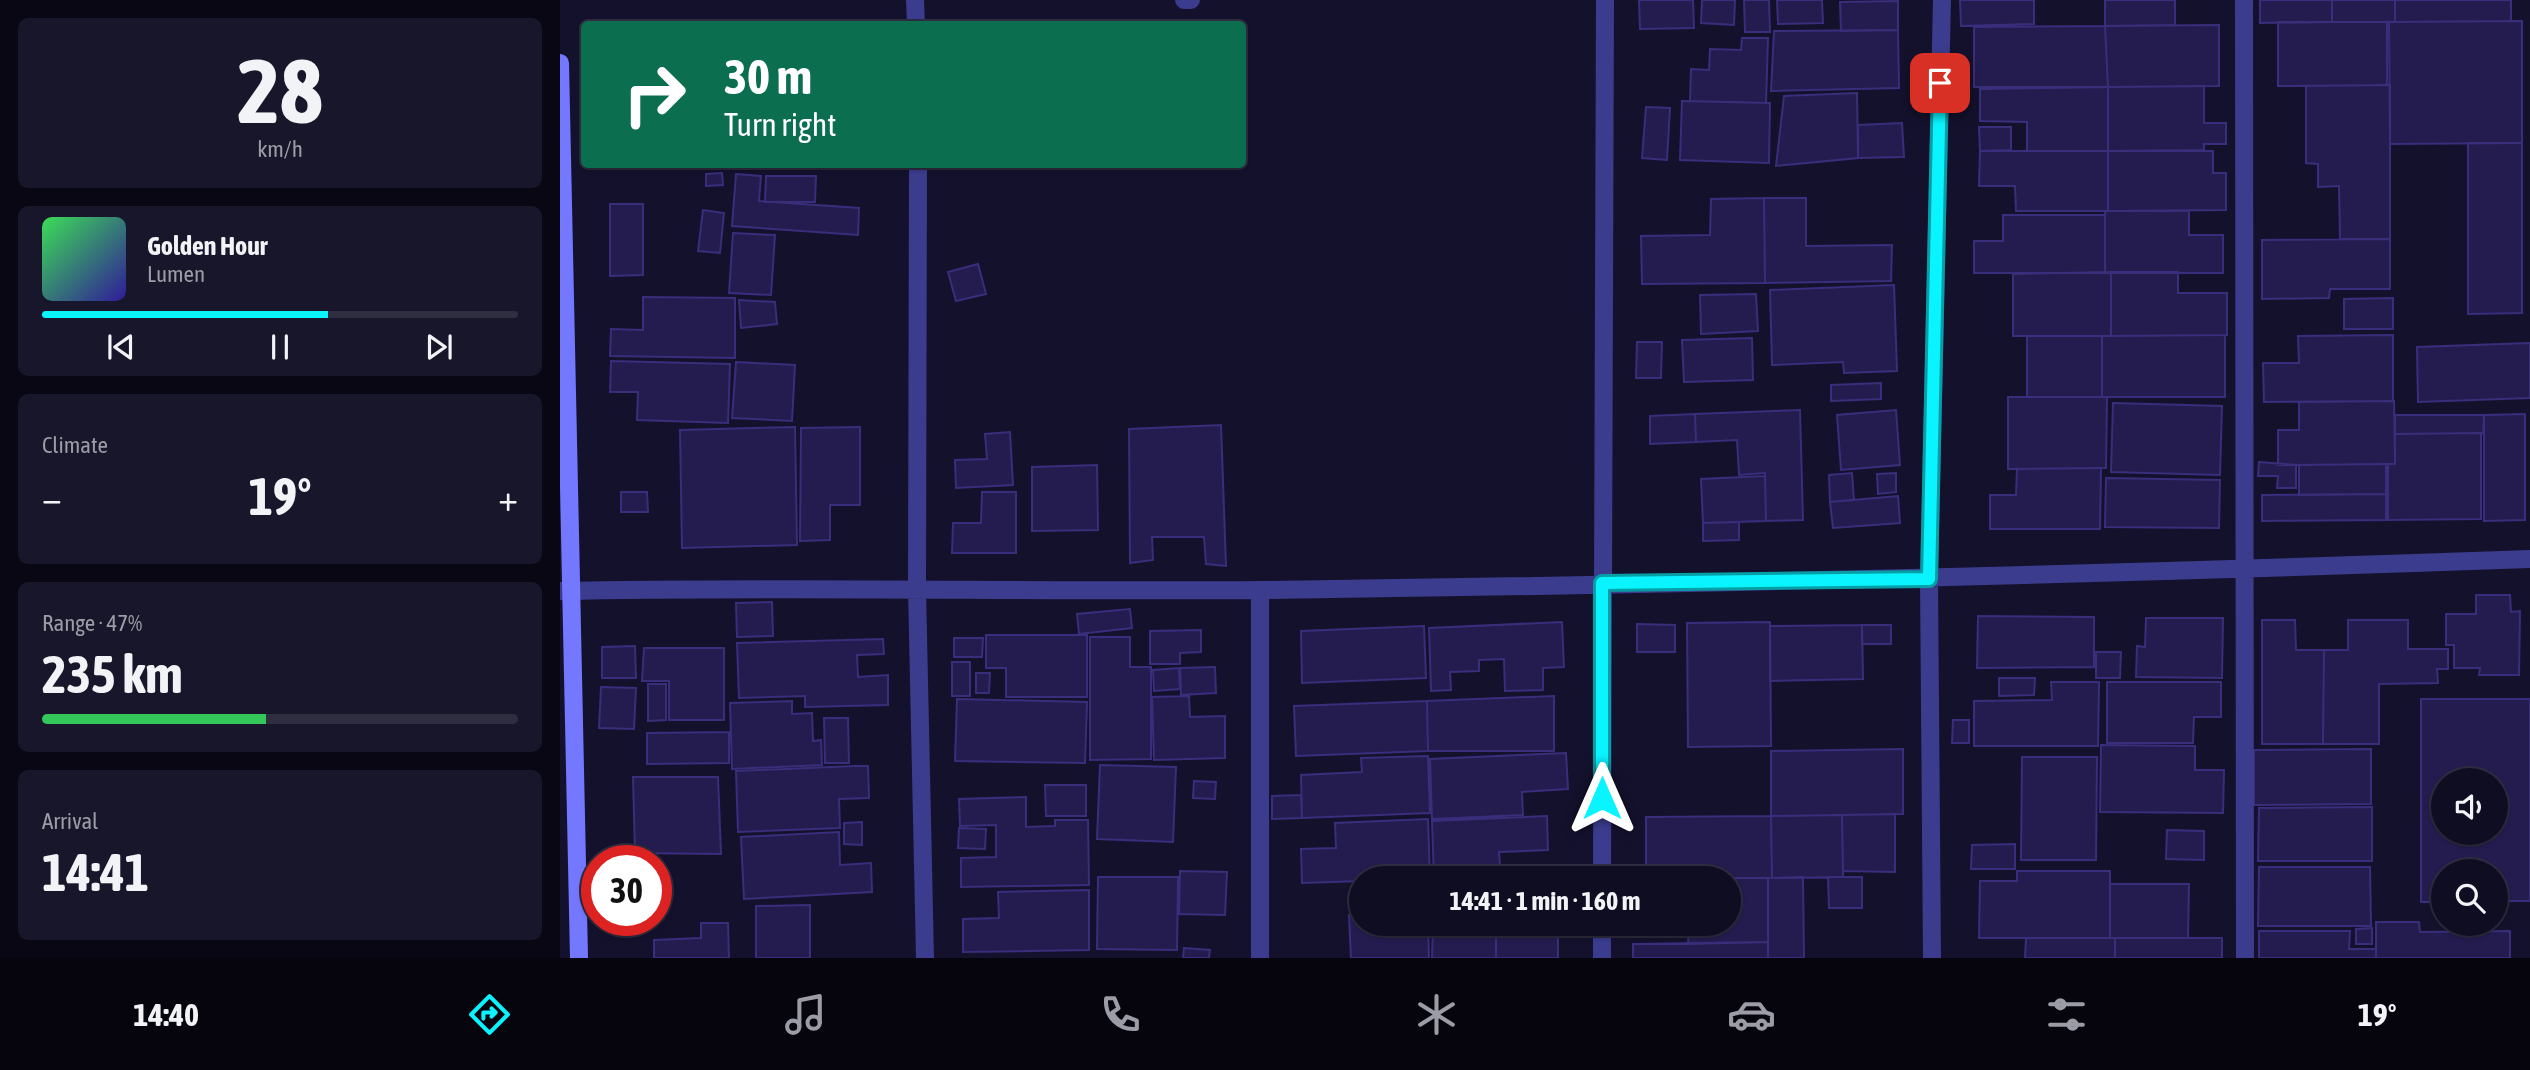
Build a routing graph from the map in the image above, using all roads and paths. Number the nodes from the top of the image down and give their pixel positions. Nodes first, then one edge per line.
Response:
1 (915, 0) edge
2 (1184, 0) edge
3 (1191, 0) edge
4 (1605, 0) edge
5 (1942, 0) edge
6 (2244, 0) edge
7 (916, 21) edge
8 (560, 63) edge
9 (918, 168) edge
10 (2530, 559) edge
11 (2243, 569) junction
12 (1929, 579) junction
13 (1602, 583) junction
14 (918, 588) junction
15 (1260, 590) junction
16 (566, 591) edge
17 (1602, 866) edge
18 (1602, 936) edge
19 (579, 958) edge
20 (925, 958) edge
21 (1260, 958) edge
22 (1602, 958) edge
23 (1932, 958) edge
24 (2245, 958) edge

1 - 7 street
2 - 3 street
4 - 13 street
5 - 12 street
6 - 11 street
8 - 16 street
9 - 14 street
10 - 11 street
11 - 12 street
11 - 24 street
12 - 13 street
12 - 23 street
13 - 15 street
13 - 17 street
14 - 15 street
14 - 16 street
14 - 20 street
15 - 21 street
16 - 19 street
18 - 22 street

